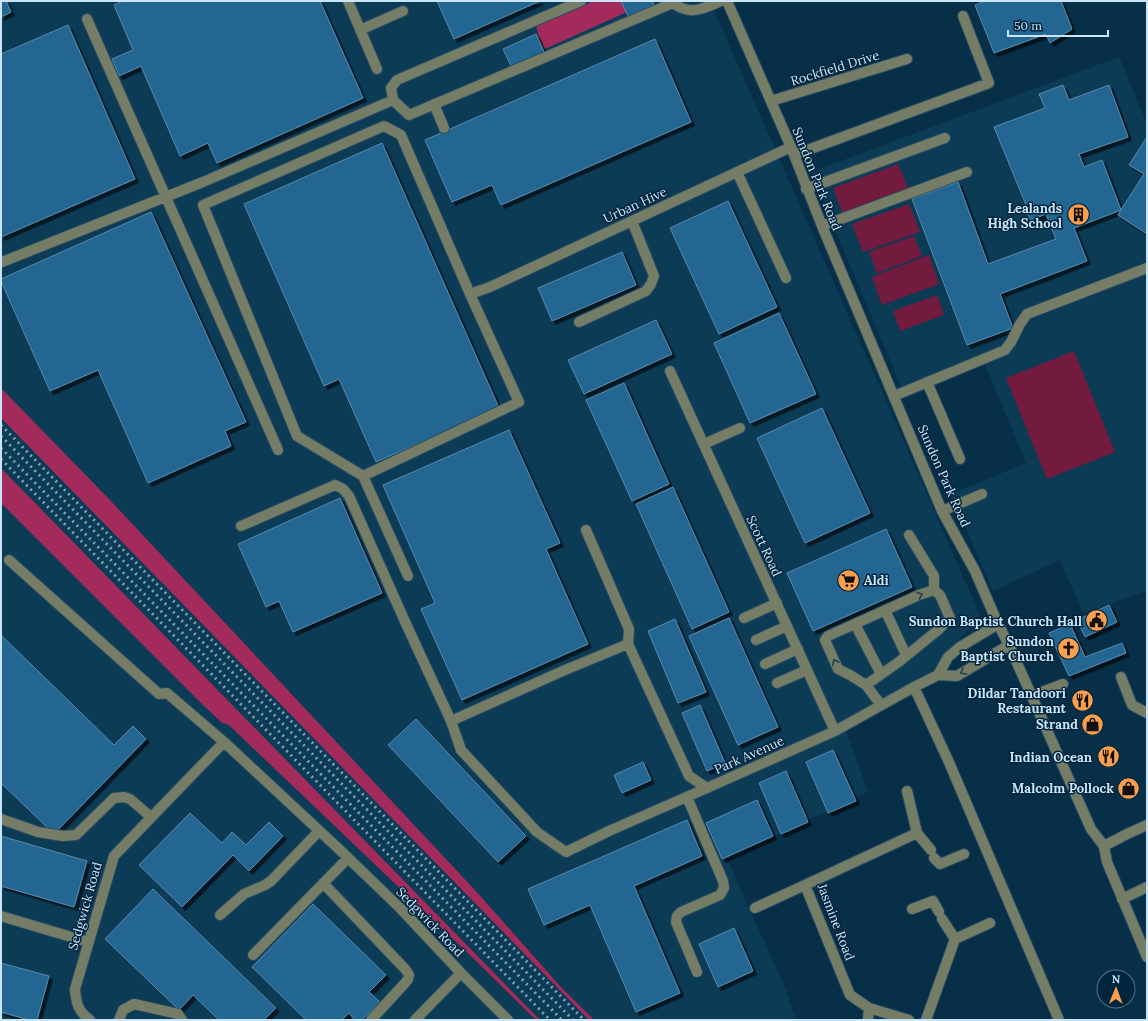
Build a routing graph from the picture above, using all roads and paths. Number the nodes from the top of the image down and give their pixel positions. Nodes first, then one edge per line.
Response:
1 (348, 1) edge
2 (581, 1) edge
3 (721, 1) edge
4 (727, 1) edge
5 (672, 2) edge
6 (404, 11) dead end
7 (963, 16) dead end
8 (87, 19) dead end
9 (360, 30) junction
10 (907, 59) dead end
11 (377, 69) dead end
12 (393, 100) junction
13 (771, 101) junction
14 (434, 104) junction
15 (444, 128) dead end
16 (945, 138) dead end
17 (793, 151) junction
18 (737, 172) junction
19 (967, 172) dead end
20 (806, 189) junction
21 (166, 197) junction
22 (632, 221) junction
23 (822, 226) junction
24 (2, 262) edge
25 (1147, 268) edge
26 (786, 278) dead end
27 (470, 294) junction
28 (579, 322) dead end
29 (670, 371) dead end
30 (928, 382) junction
31 (894, 396) junction
32 (740, 428) dead end
33 (704, 444) junction
34 (278, 450) dead end
35 (960, 459) dead end
36 (363, 476) junction
37 (982, 494) dead end
38 (942, 511) junction
39 (241, 526) dead end
40 (586, 530) dead end
41 (909, 535) dead end
42 (8, 560) dead end
43 (408, 576) dead end
44 (934, 590) junction
45 (777, 603) junction
46 (885, 610) junction
47 (744, 618) dead end
48 (855, 624) junction
49 (998, 624) junction
50 (787, 626) junction
51 (756, 640) dead end
52 (628, 644) junction
53 (1009, 645) junction
54 (798, 649) junction
55 (906, 655) junction
56 (766, 664) dead end
57 (807, 670) junction
58 (881, 674) junction
59 (938, 675) junction
60 (1121, 677) dead end
61 (777, 684) dead end
62 (1063, 684) dead end
63 (866, 685) junction
64 (914, 687) junction
65 (1031, 696) junction
66 (881, 706) junction
67 (1147, 713) edge
68 (451, 721) junction
69 (835, 731) junction
70 (224, 742) junction
71 (707, 788) junction
72 (907, 791) dead end
73 (687, 797) junction
74 (151, 817) junction
75 (1, 819) edge
76 (1147, 825) edge
77 (319, 831) junction
78 (917, 833) junction
79 (1104, 846) junction
80 (964, 854) dead end
81 (348, 858) junction
82 (323, 884) junction
83 (805, 885) junction
84 (1147, 887) edge
85 (1122, 898) junction
86 (756, 908) dead end
87 (912, 909) dead end
88 (220, 915) dead end
89 (1, 916) edge
90 (990, 923) dead end
91 (955, 939) junction
92 (88, 942) junction
93 (253, 955) dead end
94 (1147, 957) edge
95 (697, 972) dead end
96 (460, 973) junction
97 (869, 1008) junction
98 (90, 1020) edge
99 (119, 1020) edge
100 (182, 1020) edge
101 (371, 1020) edge
102 (414, 1020) edge
103 (508, 1020) edge
104 (868, 1020) edge
105 (909, 1020) edge
106 (926, 1020) edge
107 (1059, 1020) edge

1 - 9 street
2 - 12 street
3 - 5 street
4 - 13 street, Sundon Park Road
5 - 14 street
6 - 9 street
7 - 17 street, Urban Hive
8 - 21 street
9 - 11 street
10 - 13 street, Rockfield Drive
12 - 14 street
12 - 21 street
13 - 17 street, Sundon Park Road
14 - 15 street
16 - 20 street
17 - 18 street, Urban Hive
17 - 20 street, Sundon Park Road
18 - 22 street, Urban Hive
18 - 26 street
19 - 23 street
20 - 23 street, Sundon Park Road
21 - 24 street
21 - 34 street
22 - 27 street, Urban Hive
22 - 28 street
23 - 31 street, Sundon Park Road
25 - 30 street
27 - 36 street
27 - 36 street
29 - 33 street, Scott Road
30 - 31 street
30 - 35 street
31 - 38 street, Sundon Park Road
32 - 33 street
33 - 45 street, Scott Road
36 - 43 street
37 - 38 street
38 - 49 street, Sundon Park Road
39 - 68 street
40 - 52 street
41 - 44 street
42 - 70 street, Sedgwick Road
46 -> 44 street
44 - 55 street
45 - 47 street
45 - 50 street, Scott Road
46 - 48 street
46 - 55 street
48 - 58 street
63 -> 48 street
49 - 53 street, Sundon Park Road
49 - 59 street
50 - 51 street
50 - 54 street, Scott Road
52 - 68 street
52 - 71 street
53 -> 59 street, Park Avenue
53 - 65 street, Sundon Park Road
54 - 56 street
54 - 57 street, Scott Road
55 - 58 street
57 - 61 street
57 - 69 street, Scott Road
58 - 63 street
59 - 64 street, Park Avenue
60 - 67 street
62 - 65 street
63 - 66 street
64 - 66 street, Park Avenue
64 - 107 street
65 - 79 street, Sundon Park Road
66 - 69 street, Park Avenue
68 - 73 street, Park Avenue
69 - 71 street, Park Avenue
70 - 74 street, Sedgwick Road
70 - 77 street, Sedgwick Road
71 - 73 street, Park Avenue
72 - 78 street
73 - 95 street
74 - 75 street
74 - 92 street, Sedgwick Road
76 - 79 street
77 - 81 street, Sedgwick Road
77 - 88 street
78 - 80 street
78 - 83 street, Jasmine Road
79 - 85 street, Sundon Park Road
81 - 82 street
81 - 96 street, Sedgwick Road
82 - 93 street
82 - 101 street
83 - 86 street
83 - 97 street, Jasmine Road
84 - 85 street
85 - 94 street, Sundon Park Road
87 - 91 street
89 - 92 street
90 - 91 street
91 - 106 street
92 - 98 street, Sedgwick Road
96 - 102 street, Sedgwick Road
96 - 103 street, Sedgwick Road
97 - 104 street
97 - 105 street, Jasmine Road
99 - 100 street

